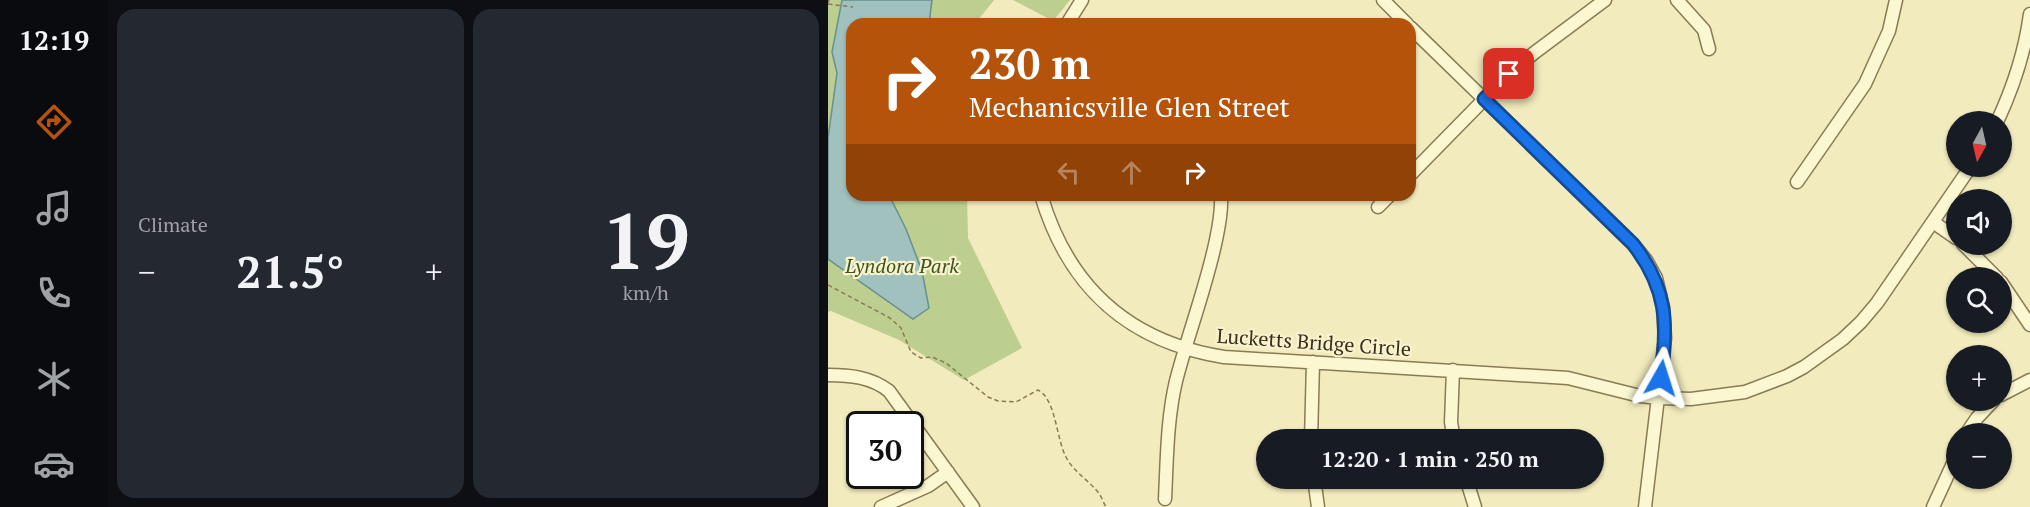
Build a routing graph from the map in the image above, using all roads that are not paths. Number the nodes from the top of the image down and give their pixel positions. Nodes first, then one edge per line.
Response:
1 (1082, 0) edge
2 (1383, 0) edge
3 (1605, 0) edge
4 (1677, 0) edge
5 (1896, 0) edge
6 (2030, 14) edge
7 (1071, 18) edge
8 (1402, 18) edge
9 (1416, 32) edge
10 (1709, 49) dead end
11 (2027, 52) edge
12 (1484, 99) junction
13 (2002, 111) edge
14 (1416, 169) edge
15 (1964, 177) edge
16 (1797, 182) dead end
17 (1043, 201) edge
18 (1220, 201) edge
19 (1384, 201) edge
20 (1378, 207) dead end
21 (1933, 222) junction
22 (1946, 231) edge
23 (1975, 255) edge
24 (1986, 267) edge
25 (2012, 298) edge
26 (2030, 325) edge
27 (1186, 349) junction
28 (1313, 362) junction
29 (1453, 370) junction
30 (828, 375) edge
31 (2030, 380) edge
32 (2012, 389) edge
33 (1659, 399) junction
34 (1984, 411) edge
35 (1974, 423) edge
36 (1311, 429) edge
37 (1453, 429) edge
38 (948, 472) junction
39 (1946, 479) edge
40 (1316, 489) edge
41 (1469, 489) edge
42 (1165, 499) dead end
43 (881, 507) edge
44 (973, 507) edge
45 (1318, 507) edge
46 (1475, 507) edge
47 (1645, 507) edge
48 (1933, 507) edge

1 - 7 street
2 - 8 street
3 - 12 street
4 - 10 street
5 - 16 street
6 - 11 street
9 - 12 street
11 - 13 street
12 - 14 street
12 - 33 street
15 - 21 street, Lucketts Bridge Circle
17 - 27 street, Lucketts Bridge Circle
18 - 27 street
19 - 20 street
21 - 22 street
21 - 33 street, Lucketts Bridge Circle
23 - 24 street
25 - 26 street
27 - 28 street, Lucketts Bridge Circle
27 - 42 street
28 - 29 street, Lucketts Bridge Circle
28 - 36 street
29 - 33 street, Lucketts Bridge Circle
29 - 37 street
30 - 38 street
31 - 32 street
33 - 47 street
34 - 35 street
38 - 43 street
38 - 44 street
39 - 48 street
40 - 45 street
41 - 46 street

